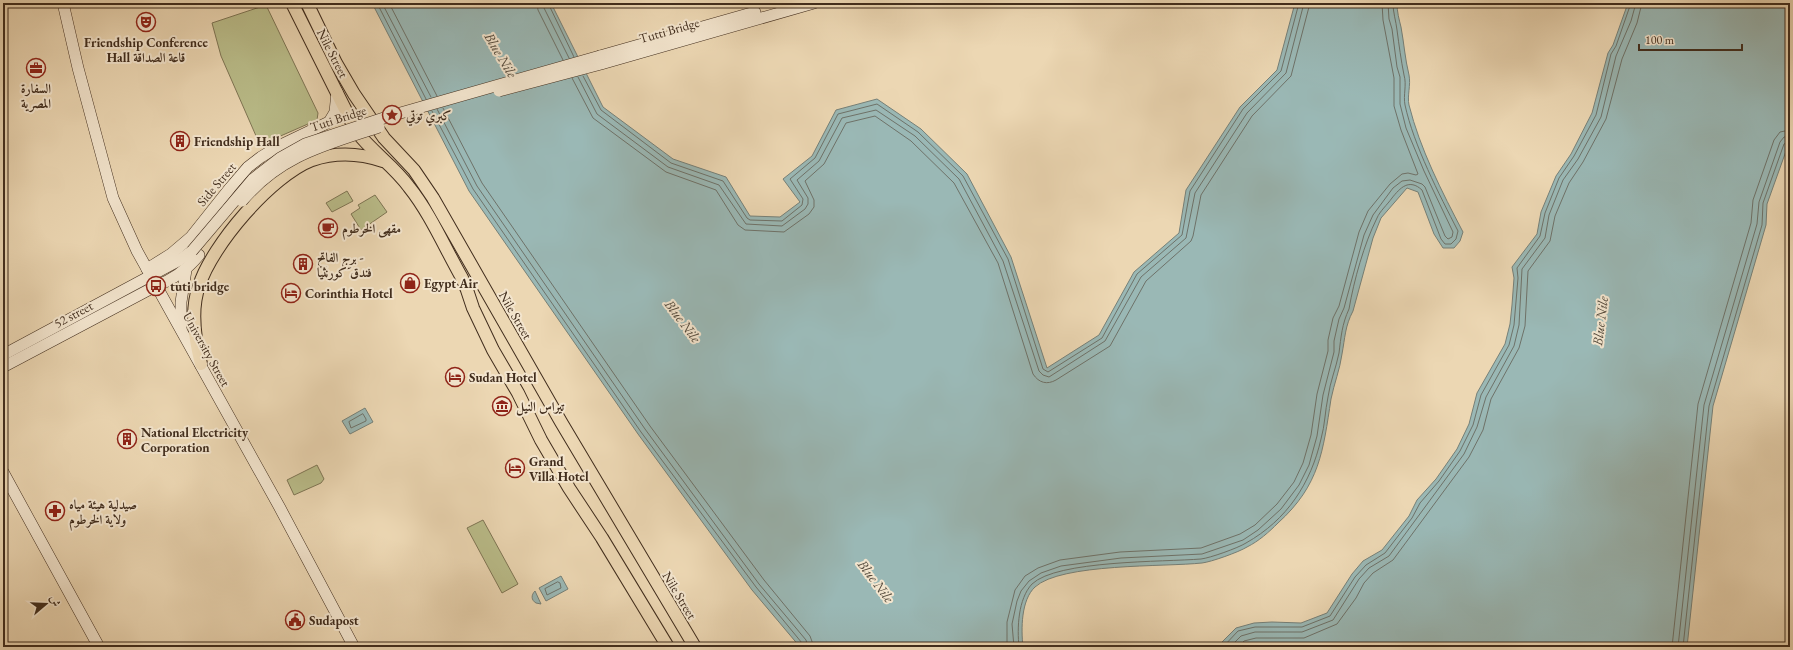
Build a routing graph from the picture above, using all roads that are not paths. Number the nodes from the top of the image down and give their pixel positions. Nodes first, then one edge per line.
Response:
1 (63, 3) edge
2 (292, 3) edge
3 (307, 3) edge
4 (788, 3) edge
5 (814, 3) edge
6 (337, 92) junction
7 (387, 162) junction
8 (192, 260) junction
9 (206, 271) junction
10 (148, 272) junction
11 (156, 286) junction
12 (180, 330) junction
13 (3, 355) edge
14 (201, 364) junction
15 (3, 367) edge
16 (3, 472) edge
17 (99, 647) edge
18 (354, 647) edge
19 (668, 647) edge
20 (694, 647) edge

1 - 10 street, University Street
2 - 6 main road, Nile Street
3 - 20 main road, Nile Street
4 - 8 street, Tuti Bridge, bridge
5 - 8 street, Tuti Bridge, bridge
6 - 7 main road, Nile Street
6 - 10 street, Side Street
7 - 9 main road
7 - 19 main road, Nile Street
8 - 9 street
8 - 10 street
8 - 11 street, 52 street
8 - 12 street
9 - 14 main road
10 - 11 street, University Street
10 - 13 street, 52 street
11 - 12 street, University Street
11 - 15 street, 52 street
12 - 14 street, University Street
14 - 18 street, University Street
16 - 17 street

